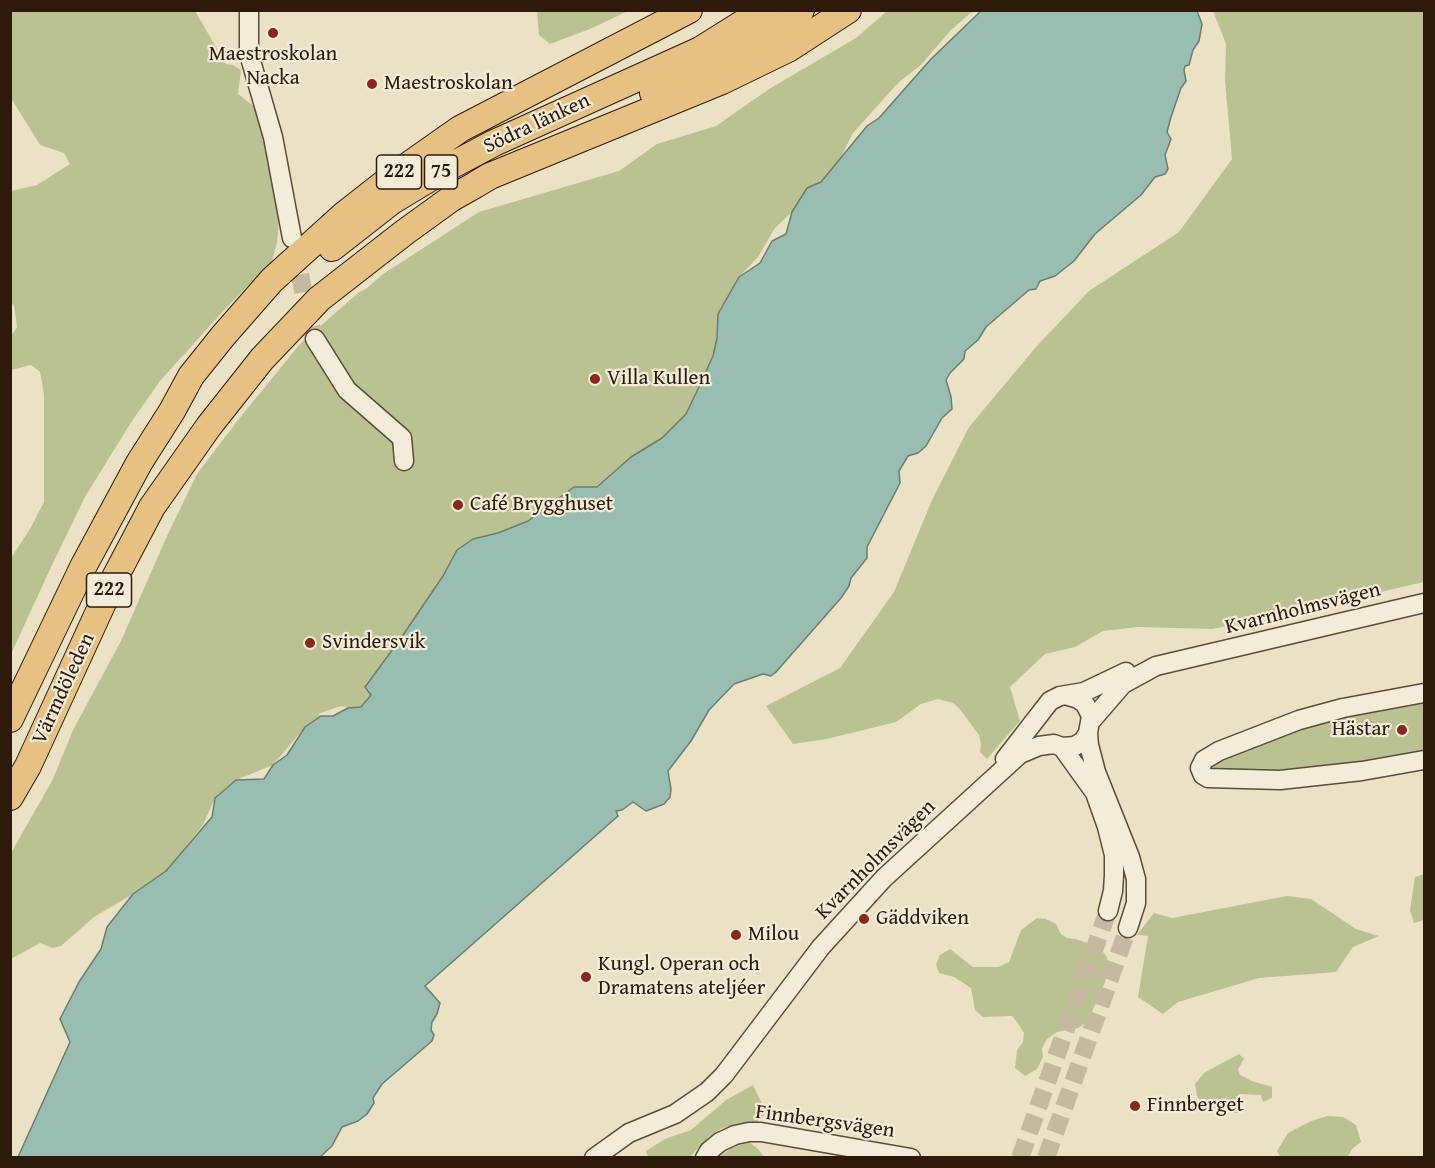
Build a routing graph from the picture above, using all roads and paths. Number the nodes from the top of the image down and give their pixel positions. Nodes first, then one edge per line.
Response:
1 (249, 10) edge
2 (689, 10) edge
3 (764, 10) edge
4 (801, 10) edge
5 (848, 10) edge
6 (490, 176) junction
7 (292, 238) tunnel mouth
8 (315, 339) tunnel mouth
9 (172, 411) junction
10 (404, 462) dead end
11 (1425, 603) edge
12 (1156, 666) junction
13 (1425, 693) edge
14 (1068, 696) junction
15 (1043, 708) junction
16 (10, 719) edge
17 (1090, 727) junction
18 (1058, 745) junction
19 (1425, 760) edge
20 (984, 786) junction
21 (10, 797) edge
22 (1108, 911) tunnel mouth
23 (1128, 928) tunnel mouth
24 (594, 1158) edge
25 (705, 1158) edge
26 (911, 1158) edge

1 - 7 street
2 - 9 highway, 222
3 - 9 highway, Södra länken / 75
4 - 6 highway, Södra länken
5 - 6 highway, 222
6 - 21 highway, Värmdöleden / 222
8 - 10 street
9 - 16 highway, Värmdöleden / 222
11 - 12 street, Kvarnholmsvägen
12 - 14 street, Kvarnholmsvägen
12 - 17 street, Kvarnholmsvägen
13 - 19 street
14 - 15 street, Kvarnholmsvägen
14 - 17 street
15 - 18 street
15 - 20 street, Kvarnholmsvägen
17 - 18 street, Kvarnholmsvägen
17 - 23 street
18 - 20 street, Kvarnholmsvägen
18 - 22 street
20 - 24 street, Kvarnholmsvägen
25 - 26 street, Finnbergsvägen

